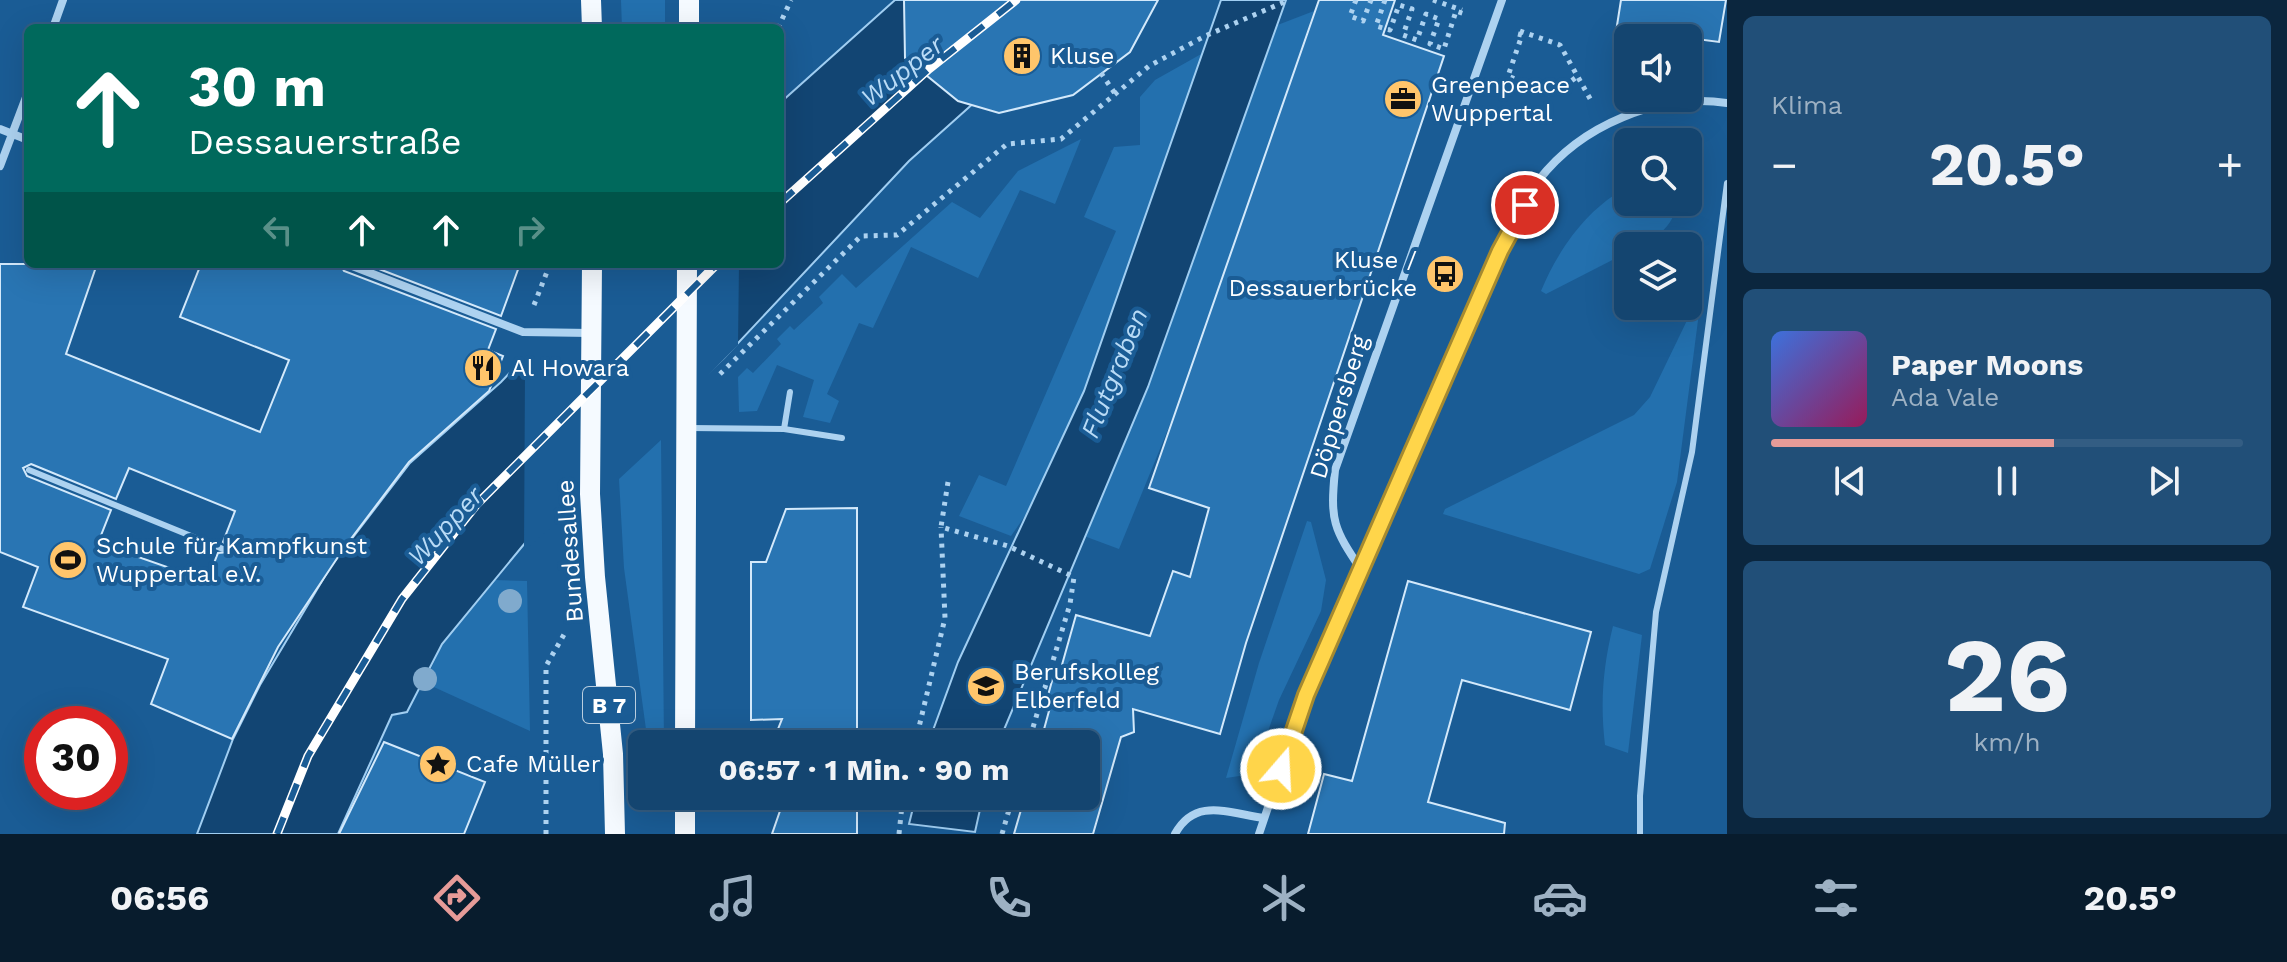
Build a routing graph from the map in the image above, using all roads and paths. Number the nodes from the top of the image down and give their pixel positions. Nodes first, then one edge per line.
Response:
1 (63, 0) edge
2 (591, 0) edge
3 (689, 0) edge
4 (791, 0) edge
5 (1356, 0) edge
6 (1371, 0) edge
7 (1385, 0) edge
8 (1502, 0) edge
9 (1288, 1) edge
10 (54, 24) edge
11 (592, 24) edge
12 (689, 24) edge
13 (780, 24) edge
14 (1452, 24) dead end
15 (1533, 35) dead end
16 (1101, 73) dead end
17 (1578, 76) junction
18 (1517, 80) dead end
19 (1116, 95) junction
20 (24, 102) edge
21 (1727, 103) edge
22 (1606, 126) junction
23 (0, 129) edge
24 (12, 134) junction
25 (24, 138) edge
26 (0, 166) edge
27 (1727, 183) edge
28 (357, 268) edge
29 (548, 268) edge
30 (687, 268) edge
31 (592, 272) edge
32 (523, 332) junction
33 (591, 333) junction
34 (790, 392) dead end
35 (685, 403) junction
36 (684, 428) junction
37 (784, 429) junction
38 (842, 438) dead end
39 (29, 470) dead end
40 (948, 482) dead end
41 (941, 527) junction
42 (223, 549) dead end
43 (1362, 571) junction
44 (567, 628) dead end
45 (685, 730) edge
46 (918, 730) edge
47 (1032, 730) edge
48 (685, 810) edge
49 (902, 810) edge
50 (1009, 810) edge
51 (1264, 818) junction
52 (546, 834) edge
53 (615, 834) edge
54 (685, 834) edge
55 (899, 834) edge
56 (1002, 834) edge
57 (1175, 834) edge
58 (1259, 834) edge
59 (1640, 834) edge

1 - 10 street
2 - 11 main road
3 - 12 main road
4 - 13 path
5 - 6 path
7 - 14 path
8 - 43 street, Döppersberg
9 - 19 path
15 - 17 path
16 - 19 path
17 - 18 path
17 - 22 path
19 - 35 path
20 - 24 street
21 - 22 street
22 - 43 street
23 - 24 street
24 - 25 street
24 - 26 street
27 - 59 lane
28 - 32 street
29 - 32 path
30 - 35 main road
31 - 33 main road, Bundesallee / B 7
32 - 33 street
33 - 53 main road, Bundesallee / B 7
34 - 37 lane
35 - 36 main road
36 - 37 lane
36 - 45 main road
37 - 38 lane
39 - 42 lane
40 - 41 path
41 - 46 path
41 - 47 path
43 - 51 street
44 - 52 path
48 - 54 main road
49 - 55 path
50 - 56 path
51 - 57 street
51 - 58 street

